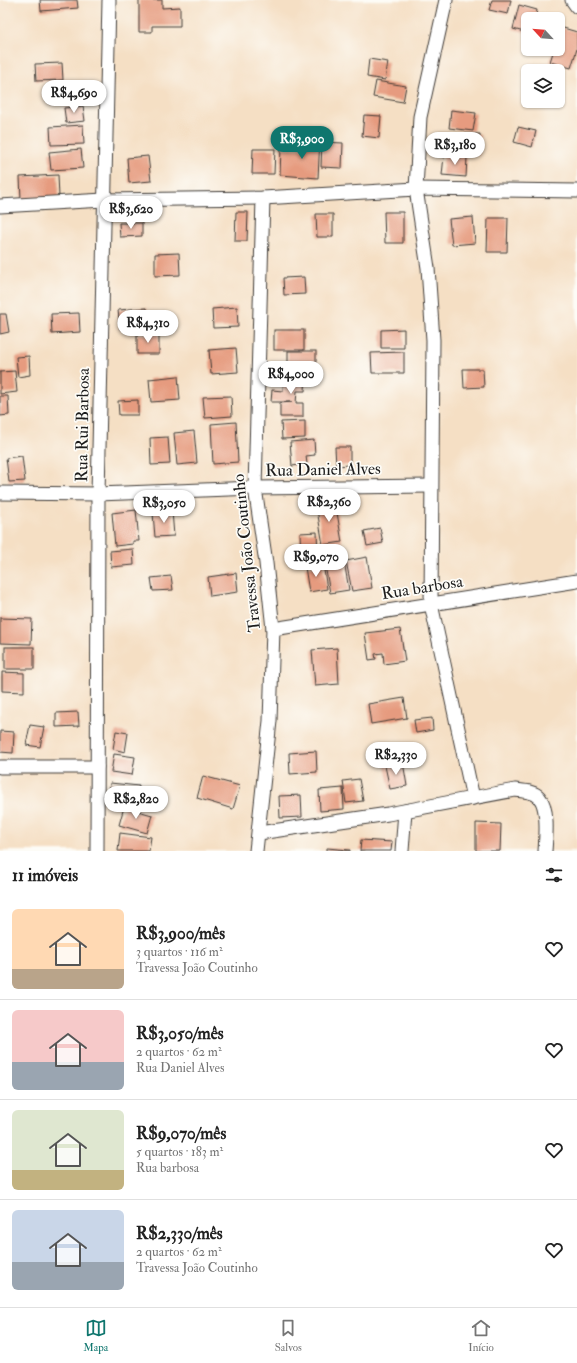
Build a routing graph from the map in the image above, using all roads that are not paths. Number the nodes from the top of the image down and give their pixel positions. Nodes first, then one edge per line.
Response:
1 (109, 0) edge
2 (446, 0) edge
3 (572, 0) edge
4 (577, 7) edge
5 (416, 189) junction
6 (577, 191) edge
7 (263, 198) junction
8 (104, 200) junction
9 (0, 206) edge
10 (431, 486) junction
11 (254, 488) junction
12 (0, 493) edge
13 (98, 494) junction
14 (577, 581) edge
15 (431, 604) junction
16 (273, 629) junction
17 (0, 767) edge
18 (97, 767) junction
19 (474, 798) junction
20 (405, 810) junction
21 (259, 833) junction
22 (97, 851) edge
23 (256, 851) edge
24 (402, 851) edge
25 (545, 851) edge

1 - 8 street, Rua Rui Barbosa
2 - 5 street
3 - 4 street
5 - 6 street
5 - 7 street
5 - 10 street
7 - 8 street
7 - 11 street, Travessa João Coutinho
8 - 9 street
8 - 13 street, Rua Rui Barbosa
10 - 11 street, Rua Daniel Alves
10 - 15 street
11 - 13 street, Rua Daniel Alves
11 - 16 street, Travessa João Coutinho
12 - 13 street, Rua Daniel Alves
13 - 18 street, Rua Rui Barbosa
14 - 15 street, Rua barbosa
15 - 16 street, Rua barbosa
15 - 19 street
16 - 21 street, Travessa João Coutinho
17 - 18 street
18 - 22 street, Rua Rui Barbosa
19 - 20 street
19 - 25 street
20 - 21 street
20 - 24 street
21 - 23 street, Travessa João Coutinho

